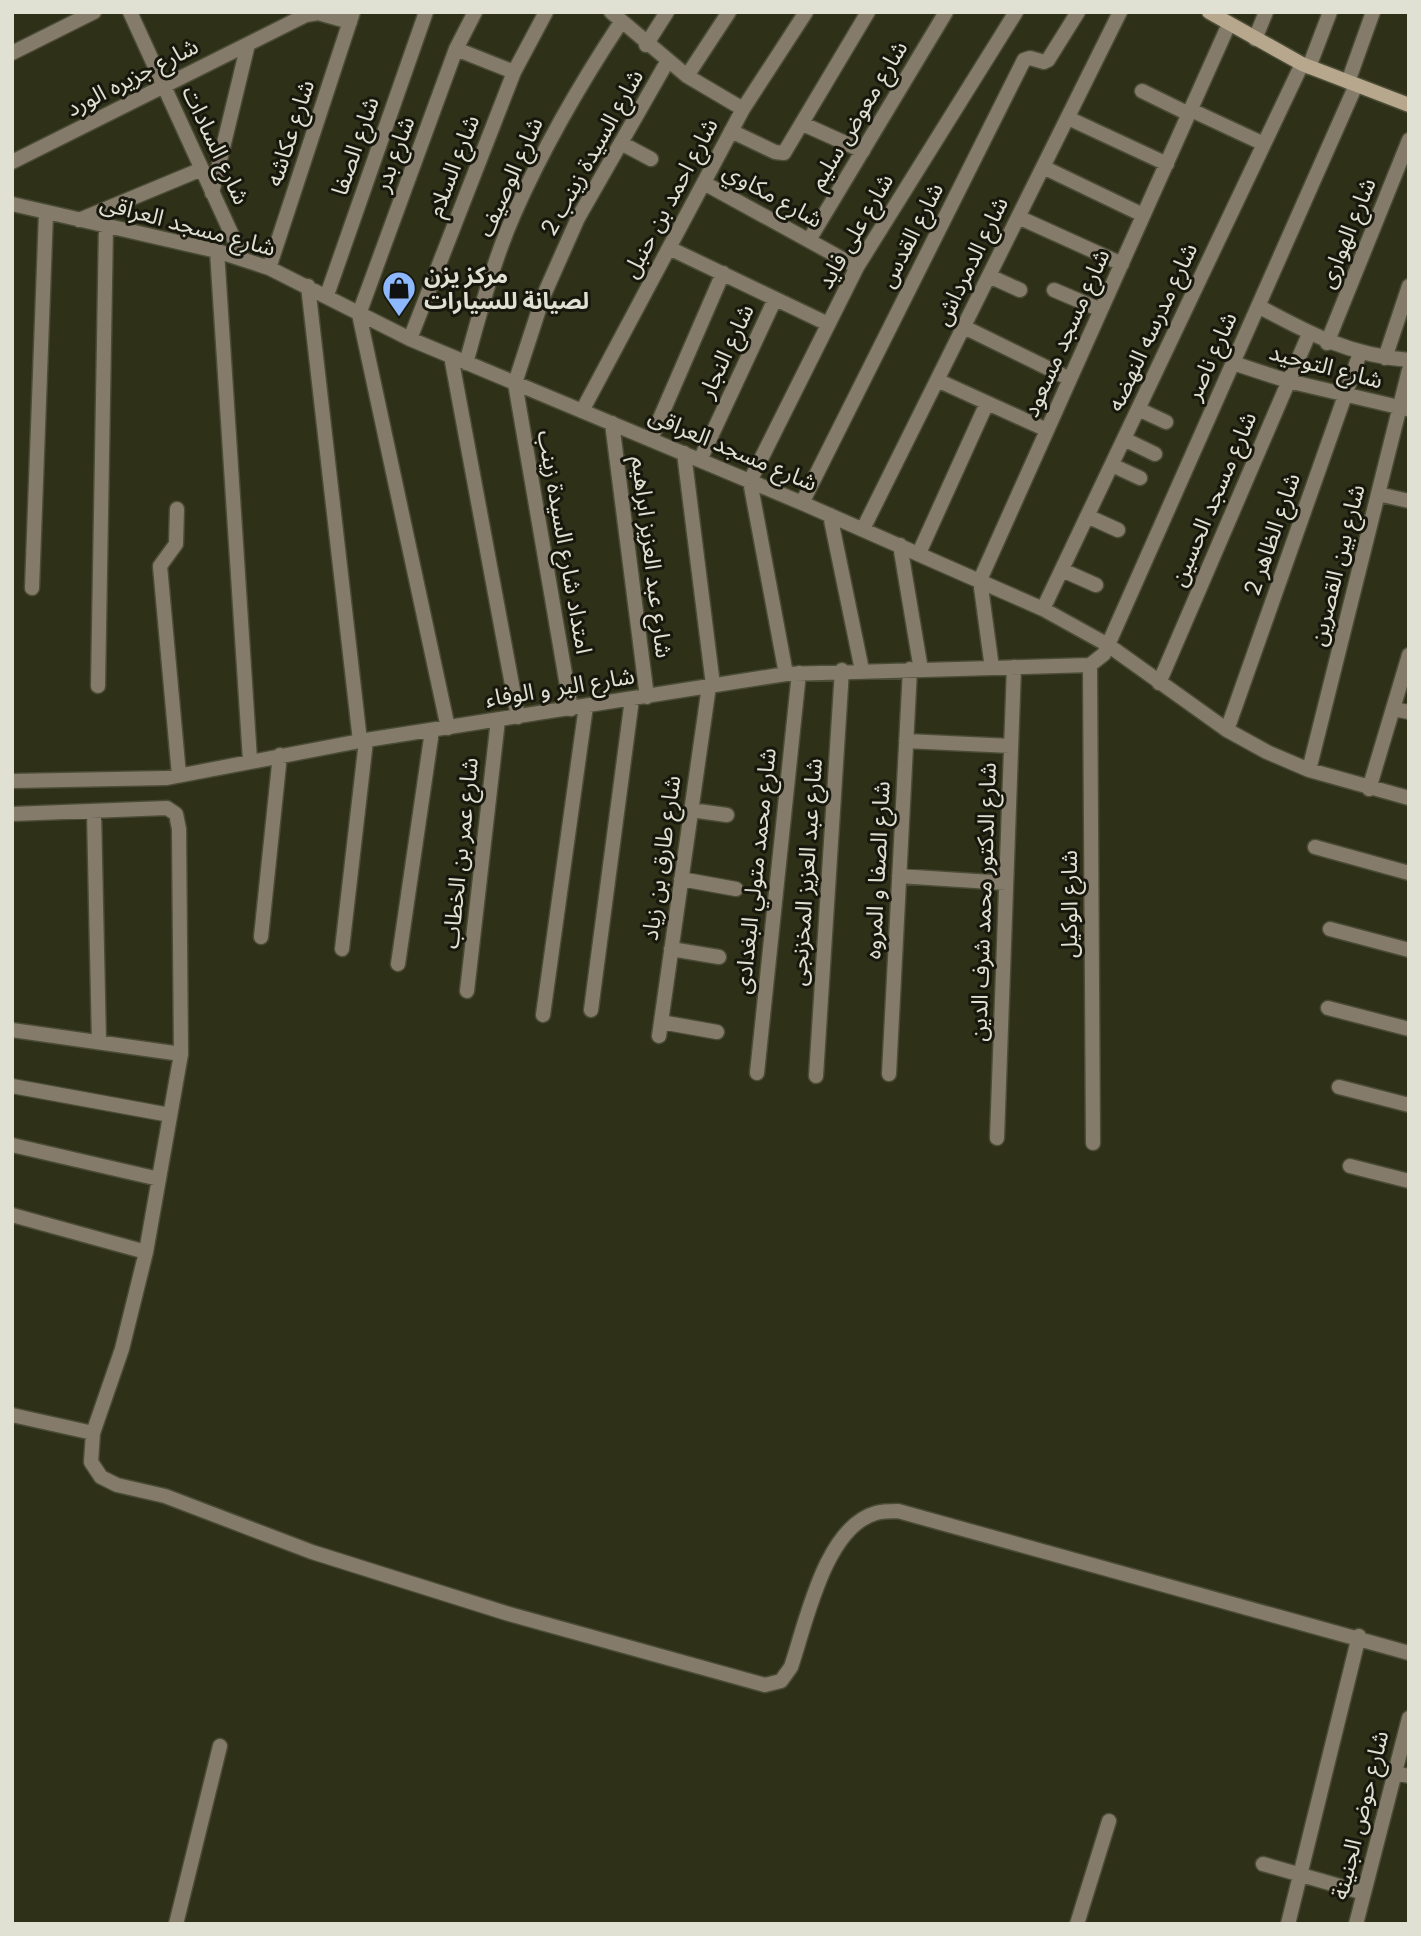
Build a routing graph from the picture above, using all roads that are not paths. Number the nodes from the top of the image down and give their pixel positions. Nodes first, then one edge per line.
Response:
1 (94, 12) edge
2 (130, 12) edge
3 (426, 12) edge
4 (475, 12) edge
5 (545, 12) edge
6 (667, 12) edge
7 (729, 12) edge
8 (806, 12) edge
9 (868, 12) edge
10 (946, 12) edge
11 (1016, 12) edge
12 (1078, 12) edge
13 (1120, 12) edge
14 (1266, 12) edge
15 (1330, 12) edge
16 (1373, 12) edge
17 (1212, 13) edge
18 (352, 17) edge
19 (616, 17) edge
20 (1229, 24) junction
21 (1255, 39) junction
22 (248, 44) junction
23 (646, 44) junction
24 (456, 49) junction
25 (12, 53) edge
26 (667, 62) junction
27 (1305, 66) junction
28 (514, 72) junction
29 (687, 76) junction
30 (1352, 83) junction
31 (164, 87) junction
32 (1142, 91) dead end
33 (1409, 105) edge
34 (743, 109) junction
35 (1190, 112) junction
36 (1068, 118) junction
37 (803, 124) junction
38 (731, 131) junction
39 (1409, 140) edge
40 (621, 143) junction
41 (1264, 144) junction
42 (863, 151) junction
43 (651, 159) dead end
44 (12, 162) edge
45 (1167, 164) junction
46 (1043, 167) junction
47 (202, 169) junction
48 (704, 183) junction
49 (212, 193) junction
50 (12, 204) edge
51 (46, 213) junction
52 (1143, 215) junction
53 (1018, 217) junction
54 (79, 220) junction
55 (106, 226) junction
56 (809, 240) junction
57 (669, 248) junction
58 (217, 251) junction
59 (243, 259) junction
60 (1122, 264) junction
61 (857, 267) junction
62 (269, 268) junction
63 (723, 273) junction
64 (989, 276) junction
65 (308, 286) junction
66 (1409, 286) edge
67 (1054, 289) dead end
68 (1020, 290) dead end
69 (327, 295) junction
70 (775, 299) junction
71 (1258, 306) junction
72 (1101, 310) junction
73 (359, 314) junction
74 (828, 324) junction
75 (964, 327) junction
76 (1309, 334) junction
77 (410, 339) junction
78 (1327, 343) junction
79 (1360, 353) junction
80 (451, 356) junction
81 (1385, 358) junction
82 (1409, 360) edge
83 (466, 363) junction
84 (1233, 363) junction
85 (1409, 370) edge
86 (1070, 379) junction
87 (937, 380) junction
88 (1288, 382) junction
89 (515, 383) junction
90 (1345, 396) junction
91 (987, 402) junction
92 (1138, 409) junction
93 (1404, 409) edge
94 (582, 411) junction
95 (1166, 422) dead end
96 (612, 423) junction
97 (1047, 430) junction
98 (651, 439) junction
99 (1124, 439) junction
100 (684, 453) junction
101 (1155, 454) dead end
102 (700, 460) junction
103 (1112, 465) junction
104 (1140, 478) dead end
105 (750, 481) junction
106 (1378, 494) junction
107 (1409, 501) edge
108 (802, 503) junction
109 (177, 509) dead end
110 (830, 515) junction
111 (1087, 516) junction
112 (863, 529) junction
113 (1118, 530) dead end
114 (900, 545) junction
115 (919, 553) junction
116 (1062, 570) junction
117 (980, 580) junction
118 (1096, 585) dead end
119 (32, 588) dead end
120 (1043, 609) junction
121 (1108, 645) junction
122 (1409, 656) edge
123 (1090, 665) junction
124 (1014, 667) junction
125 (992, 668) junction
126 (842, 670) junction
127 (862, 670) junction
128 (916, 670) junction
129 (792, 674) junction
130 (1159, 683) junction
131 (711, 685) junction
132 (98, 686) dead end
133 (639, 698) junction
134 (586, 706) junction
135 (571, 709) junction
136 (1393, 709) junction
137 (1409, 712) edge
138 (518, 717) junction
139 (498, 720) junction
140 (448, 728) junction
141 (1227, 730) junction
142 (432, 731) junction
143 (363, 741) junction
144 (906, 741) junction
145 (1011, 746) junction
146 (280, 755) junction
147 (250, 760) junction
148 (1309, 770) junction
149 (179, 775) junction
150 (12, 780) edge
151 (1369, 789) junction
152 (1409, 798) edge
153 (691, 810) junction
154 (94, 812) junction
155 (12, 814) edge
156 (727, 815) dead end
157 (1315, 848) dead end
158 (1409, 873) edge
159 (899, 876) junction
160 (681, 879) junction
161 (1006, 883) junction
162 (736, 889) dead end
163 (1330, 929) dead end
164 (261, 937) dead end
165 (342, 949) dead end
166 (671, 949) junction
167 (1409, 950) edge
168 (719, 957) dead end
169 (398, 964) dead end
170 (467, 991) dead end
171 (1328, 1008) dead end
172 (591, 1010) dead end
173 (543, 1015) dead end
174 (1409, 1029) edge
175 (12, 1030) edge
176 (717, 1032) dead end
177 (99, 1042) junction
178 (181, 1054) junction
179 (757, 1073) dead end
180 (889, 1073) dead end
181 (816, 1076) dead end
182 (12, 1086) edge
183 (1339, 1087) dead end
184 (1409, 1105) edge
185 (170, 1115) junction
186 (997, 1138) dead end
187 (1093, 1143) dead end
188 (12, 1145) edge
189 (1350, 1166) dead end
190 (159, 1179) junction
191 (1409, 1181) edge
192 (12, 1214) edge
193 (146, 1252) junction
194 (12, 1415) edge
195 (93, 1433) junction
196 (1359, 1636) junction
197 (1409, 1653) edge
198 (1409, 1718) edge
199 (220, 1745) dead end
200 (1402, 1774) edge
201 (1109, 1821) dead end
202 (1263, 1864) dead end
203 (1300, 1875) junction
204 (1364, 1893) junction
205 (176, 1924) edge
206 (1077, 1924) edge
207 (1288, 1924) edge
208 (1356, 1924) edge

1 - 25 street
2 - 31 street, شارع السادات
3 - 69 street, شارع الصفا
4 - 24 street, شارع بدر
5 - 28 street, شارع السلام
6 - 23 street
7 - 29 street
8 - 34 street, شارع احمد بن حنبل
9 - 37 street
10 - 42 street, شارع معوض سليم
11 - 61 street, شارع على فايد
12 - 108 street, شارع القدس
13 - 36 street, شارع الدمرداش
14 - 21 street
15 - 27 street, شارع مدرسه النهضه
16 - 30 street, شارع ناصر
17 - 20 street
18 - 22 street, شارع جزيره الورد
18 - 62 street, شارع عكاشه
19 - 23 street
19 - 83 street, شارع الوصيف
20 - 21 street
20 - 35 street, شارع مسجد مسعود
21 - 27 street
22 - 31 street, شارع جزيره الورد
22 - 49 street
23 - 26 street
24 - 28 street
24 - 73 street, شارع بدر
26 - 29 street
26 - 40 street, شارع السيدة زينب 2
27 - 30 street
27 - 41 street, شارع مدرسه النهضه
28 - 77 street, شارع السلام
29 - 34 street
30 - 33 street
30 - 71 street, شارع ناصر
31 - 44 street, شارع جزيره الورد
31 - 47 street, شارع السادات
32 - 35 street
34 - 38 street, شارع احمد بن حنبل
35 - 41 street
35 - 45 street, شارع مسجد مسعود
36 - 45 street
36 - 46 street, شارع الدمرداش
37 - 38 street
37 - 42 street
38 - 48 street, شارع احمد بن حنبل
39 - 78 street, شارع الهوارى
40 - 43 street
40 - 89 street, شارع السيدة زينب 2
41 - 92 street, شارع مدرسه النهضه
42 - 56 street, شارع معوض سليم
45 - 52 street, شارع مسجد مسعود
46 - 52 street
46 - 53 street, شارع الدمرداش
47 - 49 street, شارع السادات
47 - 54 street
48 - 56 street, شارع مكاوي
48 - 57 street, شارع احمد بن حنبل
49 - 59 street, شارع السادات
50 - 51 street, شارع مسجد العراقى
51 - 54 street, شارع مسجد العراقى
51 - 119 street
52 - 60 street, شارع مسجد مسعود
53 - 60 street
53 - 64 street, شارع الدمرداش
54 - 55 street, شارع مسجد العراقى
55 - 58 street, شارع مسجد العراقى
55 - 132 street
56 - 61 street, شارع مكاوي
57 - 63 street
57 - 94 street, شارع احمد بن حنبل
58 - 59 street, شارع مسجد العراقى
58 - 147 street
59 - 62 street, شارع مسجد العراقى
60 - 72 street, شارع مسجد مسعود
61 - 74 street, شارع على فايد
62 - 65 street, شارع مسجد العراقى
63 - 70 street
63 - 98 street
64 - 68 street
64 - 75 street, شارع الدمرداش
65 - 69 street, شارع مسجد العراقى
65 - 143 street
66 - 81 street
67 - 72 street
69 - 73 street, شارع مسجد العراقى
70 - 74 street
70 - 102 street, شارع النجار
71 - 76 street
71 - 84 street, شارع ناصر
72 - 86 street, شارع مسجد مسعود
73 - 77 street, شارع مسجد العراقى
73 - 140 street
74 - 105 street, شارع على فايد
75 - 86 street
75 - 87 street, شارع الدمرداش
76 - 78 street
76 - 88 street, شارع مسجد الحسين
77 - 80 street, شارع مسجد العراقى
78 - 79 street
79 - 81 street
79 - 90 street, شارع الظاهر 2
80 - 83 street, شارع مسجد العراقى
80 - 138 street
81 - 82 street
83 - 89 street, شارع مسجد العراقى
84 - 88 street, شارع التوحيد
84 - 121 street, شارع ناصر
85 - 93 street, شارع بين القصرين
86 - 97 street, شارع مسجد مسعود
87 - 91 street
87 - 112 street, شارع الدمرداش
88 - 90 street, شارع التوحيد
88 - 130 street, شارع مسجد الحسين
89 - 94 street, شارع مسجد العراقى
89 - 135 street, امتداد شارع السيدة زينب
90 - 93 street, شارع التوحيد
90 - 141 street, شارع الظاهر 2
91 - 97 street
91 - 115 street
92 - 95 street
92 - 99 street, شارع مدرسه النهضه
93 - 106 street, شارع بين القصرين
94 - 96 street, شارع مسجد العراقى
96 - 98 street, شارع مسجد العراقى
96 - 133 street, شارع عبد العزيز ابراهيم
97 - 117 street, شارع مسجد مسعود
98 - 100 street, شارع مسجد العراقى
99 - 101 street
99 - 103 street, شارع مدرسه النهضه
100 - 102 street, شارع مسجد العراقى
100 - 131 street, شارع طارق بن زياد
102 - 105 street, شارع مسجد العراقى
103 - 104 street
103 - 111 street, شارع مدرسه النهضه
105 - 108 street, شارع مسجد العراقى
105 - 129 street, شارع محمد متولي البغدادى
106 - 107 street
106 - 148 street, شارع بين القصرين
108 - 110 street, شارع مسجد العراقى
109 - 149 street
110 - 112 street, شارع مسجد العراقى
110 - 127 street
111 - 113 street
111 - 116 street, شارع مدرسه النهضه
112 - 114 street, شارع مسجد العراقى
114 - 115 street, شارع مسجد العراقى
114 - 128 street, شارع الصفا و المروه
115 - 117 street, شارع مسجد العراقى
116 - 118 street
116 - 120 street, شارع مدرسه النهضه
117 - 120 street, شارع مسجد العراقى
117 - 125 street
120 - 121 street, شارع مسجد العراقى
121 - 123 street
121 - 130 street, شارع مسجد العراقى
122 - 136 street
123 - 124 street, شارع البر و الوفاء
123 - 187 street, شارع الوكيل
124 - 125 street, شارع البر و الوفاء
124 - 145 street, شارع الدكتور محمد شرف الدين
125 - 128 street, شارع البر و الوفاء
126 - 127 street, شارع البر و الوفاء
126 - 129 street, شارع البر و الوفاء
126 - 181 street, شارع عبد العزيز المخزنجى
127 - 128 street, شارع البر و الوفاء
128 - 144 street, شارع الصفا و المروه
129 - 131 street, شارع البر و الوفاء
129 - 179 street, شارع محمد متولي البغدادى
130 - 141 street, شارع مسجد العراقى
131 - 133 street, شارع البر و الوفاء
131 - 153 street, شارع طارق بن زياد
133 - 134 street, شارع البر و الوفاء
133 - 172 street, شارع عبد العزيز ابراهيم
134 - 135 street, شارع البر و الوفاء
134 - 173 street
135 - 138 street, شارع البر و الوفاء
136 - 137 street
136 - 151 street
138 - 139 street, شارع البر و الوفاء
139 - 140 street, شارع البر و الوفاء
139 - 170 street, شارع عمر بن الخطاب
140 - 142 street, شارع البر و الوفاء
141 - 148 street, شارع مسجد العراقى
142 - 143 street, شارع البر و الوفاء
142 - 169 street
143 - 146 street, شارع البر و الوفاء
143 - 165 street
144 - 145 street
144 - 159 street, شارع الصفا و المروه
145 - 161 street, شارع الدكتور محمد شرف الدين
146 - 147 street, شارع البر و الوفاء
146 - 164 street
147 - 149 street, شارع البر و الوفاء
148 - 151 street, شارع مسجد العراقى
149 - 150 street, شارع البر و الوفاء
151 - 152 street, شارع مسجد العراقى
153 - 156 street
153 - 160 street, شارع طارق بن زياد
154 - 155 street
154 - 177 street
154 - 178 street
157 - 158 street
159 - 161 street
159 - 180 street, شارع الصفا و المروه
160 - 162 street
160 - 166 street, شارع طارق بن زياد
161 - 186 street, شارع الدكتور محمد شرف الدين
163 - 167 street
166 - 168 street
166 - 176 street, شارع طارق بن زياد
171 - 174 street
175 - 177 street
177 - 178 street
178 - 185 street
182 - 185 street
183 - 184 street
185 - 190 street
188 - 190 street
189 - 191 street
190 - 193 street
192 - 193 street
193 - 195 street
194 - 195 street
195 - 196 street
196 - 197 street
196 - 203 street
198 - 200 street, شارع حوض الجنينة
199 - 205 street
200 - 204 street, شارع حوض الجنينة
201 - 206 street
202 - 203 street
203 - 204 street
203 - 207 street
204 - 208 street, شارع حوض الجنينة

